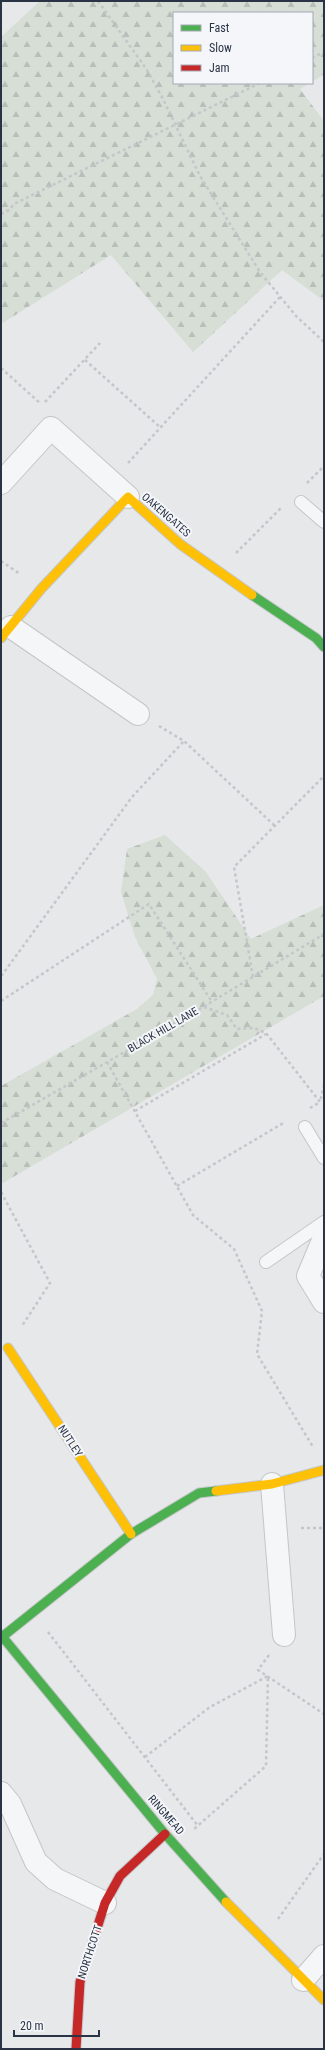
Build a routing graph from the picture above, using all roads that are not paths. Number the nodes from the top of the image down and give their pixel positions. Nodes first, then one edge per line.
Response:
1 (1, 483) edge
2 (128, 497) junction
3 (302, 502) dead end
4 (324, 522) edge
5 (6, 632) edge
6 (321, 638) edge
7 (138, 714) road end
8 (305, 1126) dead end
9 (324, 1158) edge
10 (324, 1222) edge
11 (324, 1238) edge
12 (266, 1262) dead end
13 (324, 1302) edge
14 (8, 1348) road end
15 (324, 1470) edge
16 (272, 1484) junction
17 (131, 1534) junction
18 (284, 1635) road end
19 (2, 1636) edge
20 (1, 1793) edge
21 (165, 1834) junction
22 (105, 1903) junction
23 (324, 1956) edge
24 (303, 1980) junction
25 (324, 2000) edge
26 (76, 2049) edge

1 - 2 street
2 - 5 street, OAKENGATES
2 - 6 street, OAKENGATES
3 - 4 lane
5 - 7 street
8 - 9 lane
10 - 12 lane
11 - 13 street
14 - 17 street, NUTLEY
15 - 16 street
16 - 17 street
16 - 18 street
17 - 19 street
19 - 21 street, RINGMEAD
20 - 22 street
21 - 22 street, NORTHCOTT
21 - 24 street, RINGMEAD
22 - 26 street, NORTHCOTT
23 - 24 street
24 - 25 street, RINGMEAD

